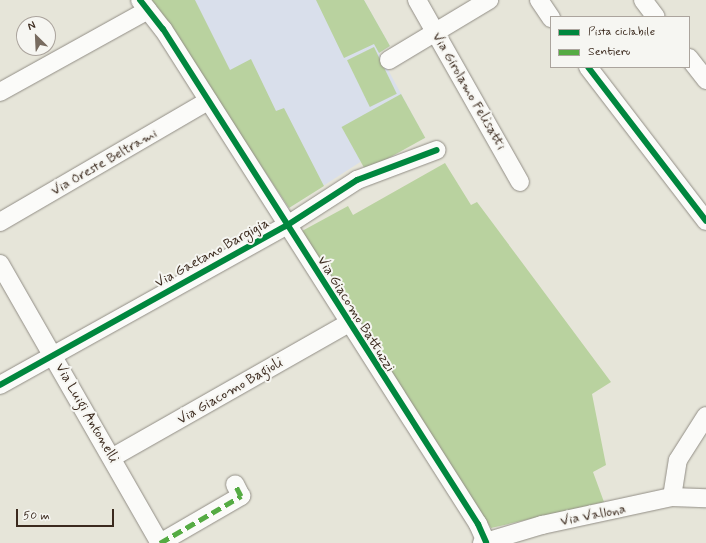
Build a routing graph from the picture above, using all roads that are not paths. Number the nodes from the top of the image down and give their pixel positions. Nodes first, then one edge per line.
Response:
1 (417, 0) edge
2 (489, 0) edge
3 (539, 0) edge
4 (643, 0) edge
5 (144, 5) edge
6 (550, 16) edge
7 (655, 16) edge
8 (435, 33) junction
9 (690, 59) edge
10 (389, 60) dead end
11 (589, 68) edge
12 (706, 80) edge
13 (0, 92) edge
14 (208, 102) junction
15 (437, 150) dead end
16 (520, 182) dead end
17 (706, 221) edge
18 (0, 222) edge
19 (286, 226) junction
20 (0, 264) edge
21 (347, 324) junction
22 (53, 355) junction
23 (0, 384) edge
24 (706, 416) edge
25 (113, 457) junction
26 (235, 484) dead end
27 (672, 497) junction
28 (706, 498) edge
29 (484, 542) edge
30 (160, 543) edge

1 - 8 street, Via Girolamo Felisatti
2 - 8 street
3 - 6 street
4 - 7 street
5 - 13 street
5 - 14 street, Via Giacomo Battuzzi
8 - 10 street
8 - 16 street, Via Girolamo Felisatti
9 - 12 street
11 - 17 street
14 - 18 street, Via Oreste Beltrami
14 - 19 street, Via Giacomo Battuzzi
15 - 19 street, Via Gaetano Bargigia
19 - 21 street, Via Giacomo Battuzzi
19 - 22 street, Via Gaetano Bargigia
20 - 22 street, Via Luigi Antonelli
21 - 25 street, Via Giacomo Bagioli
21 - 29 street, Via Giacomo Battuzzi
22 - 23 street, Via Gaetano Bargigia
22 - 25 street, Via Luigi Antonelli
24 - 27 street
25 - 30 street, Via Luigi Antonelli
26 - 30 street
27 - 28 street, Via Vallona
27 - 29 street, Via Vallona

